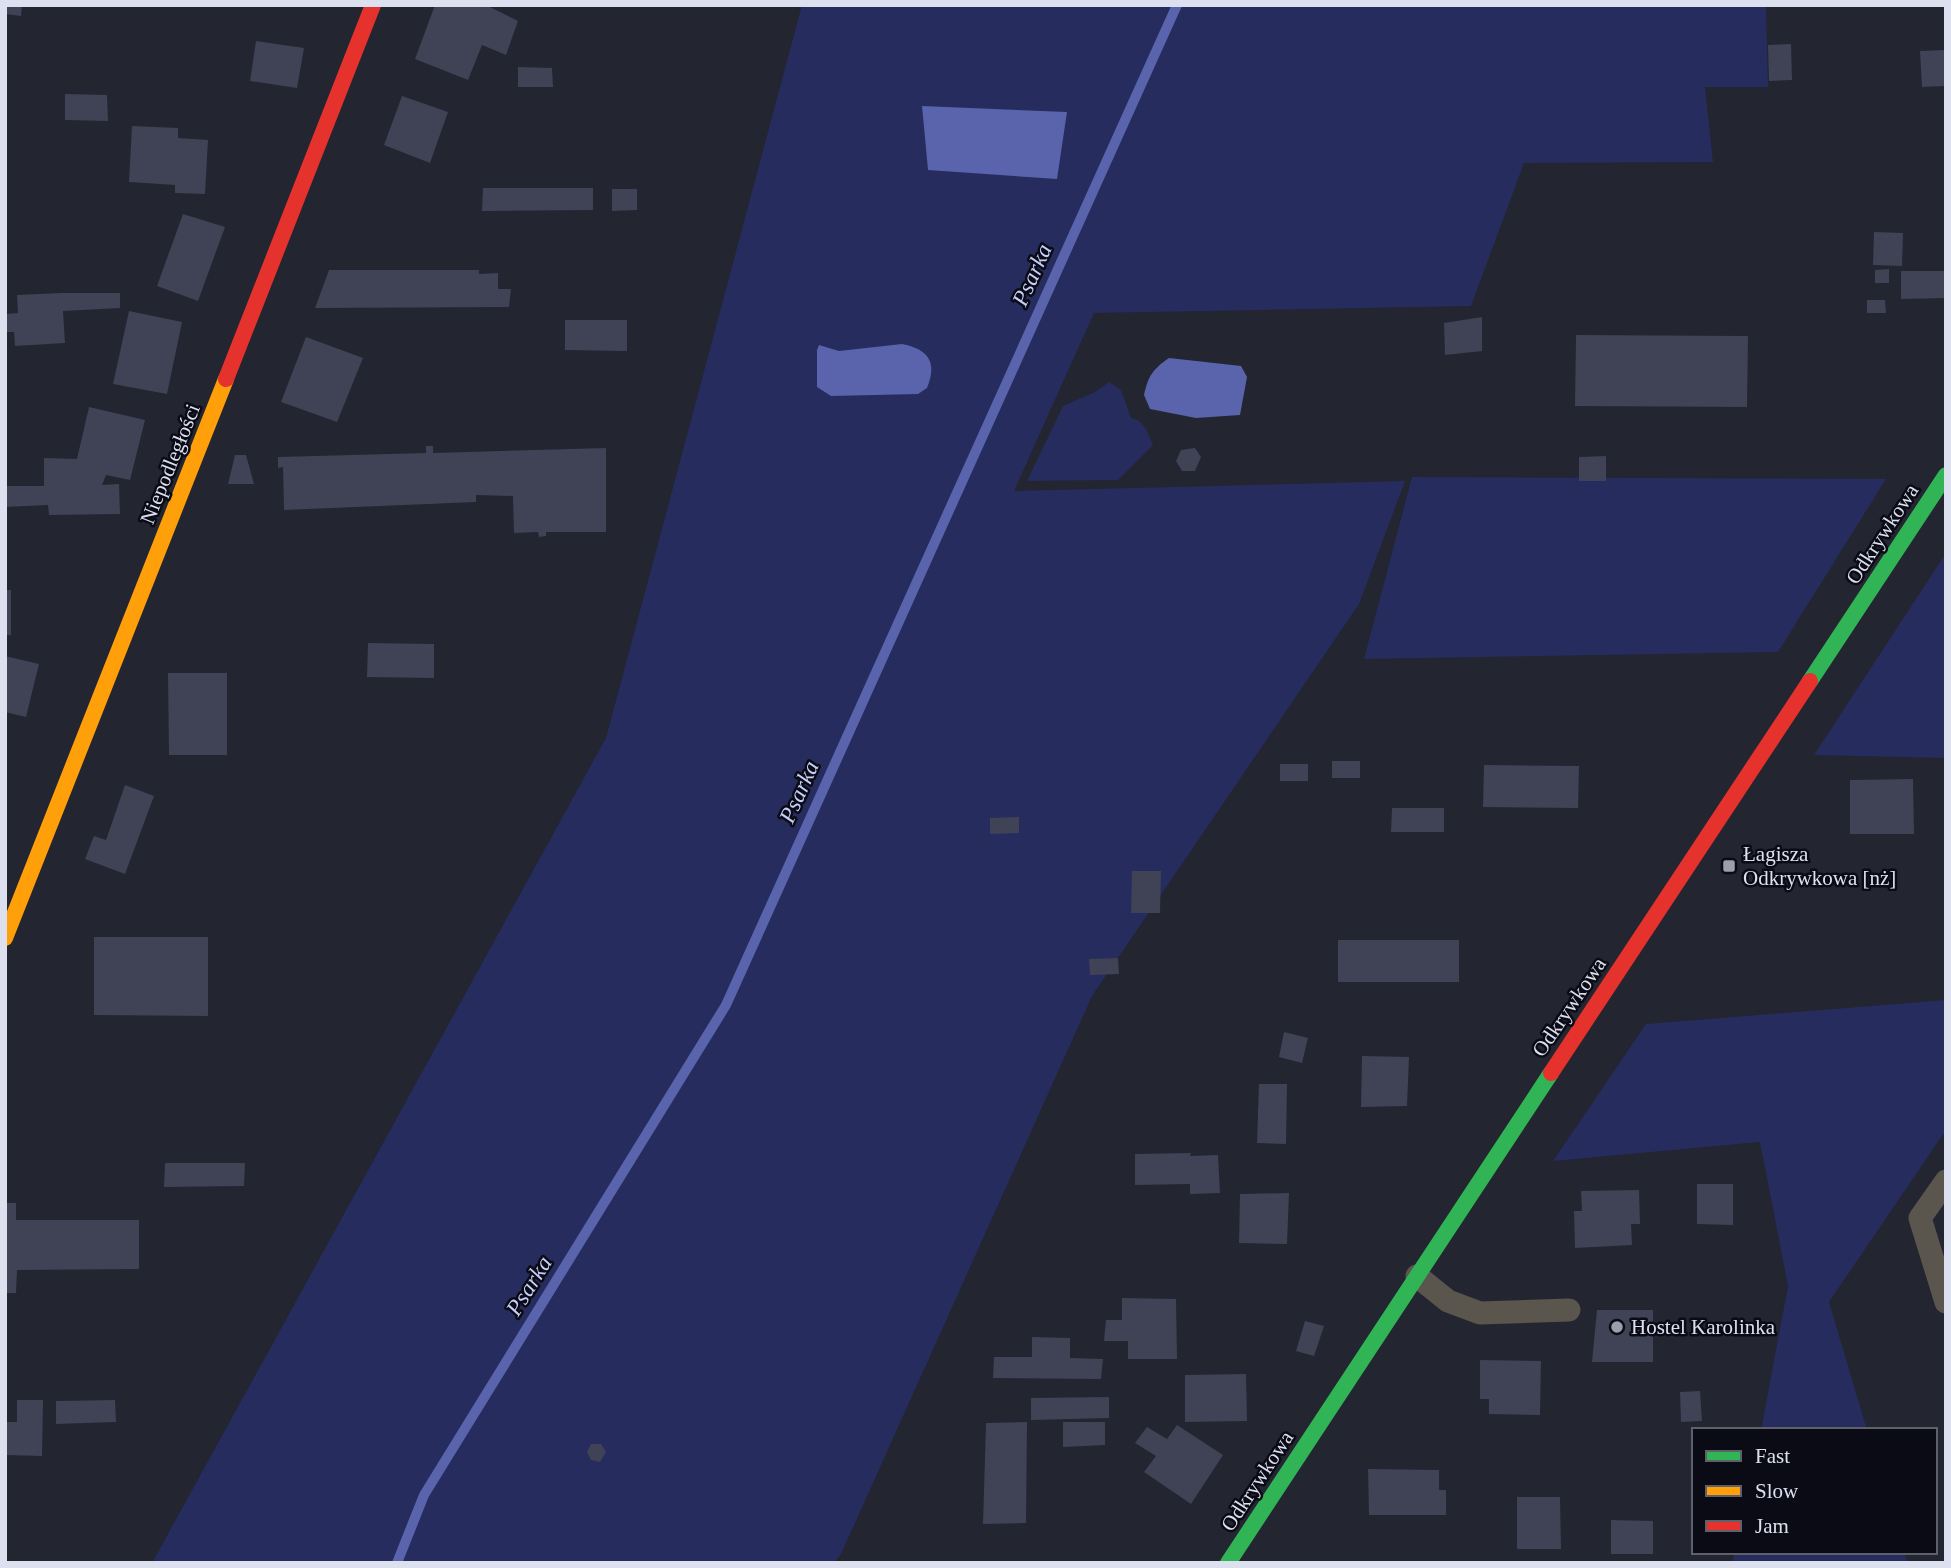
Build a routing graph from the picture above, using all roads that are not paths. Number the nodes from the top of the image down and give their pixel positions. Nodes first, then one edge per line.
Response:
1 (373, 5) edge
2 (1946, 475) edge
3 (5, 938) edge
4 (1946, 1181) edge
5 (1417, 1276) junction
6 (1946, 1302) edge
7 (1569, 1310) dead end
8 (1228, 1563) edge

1 - 3 street, Niepodległości
2 - 5 street, Odkrywkowa
4 - 6 lane
5 - 7 lane
5 - 8 street, Odkrywkowa

